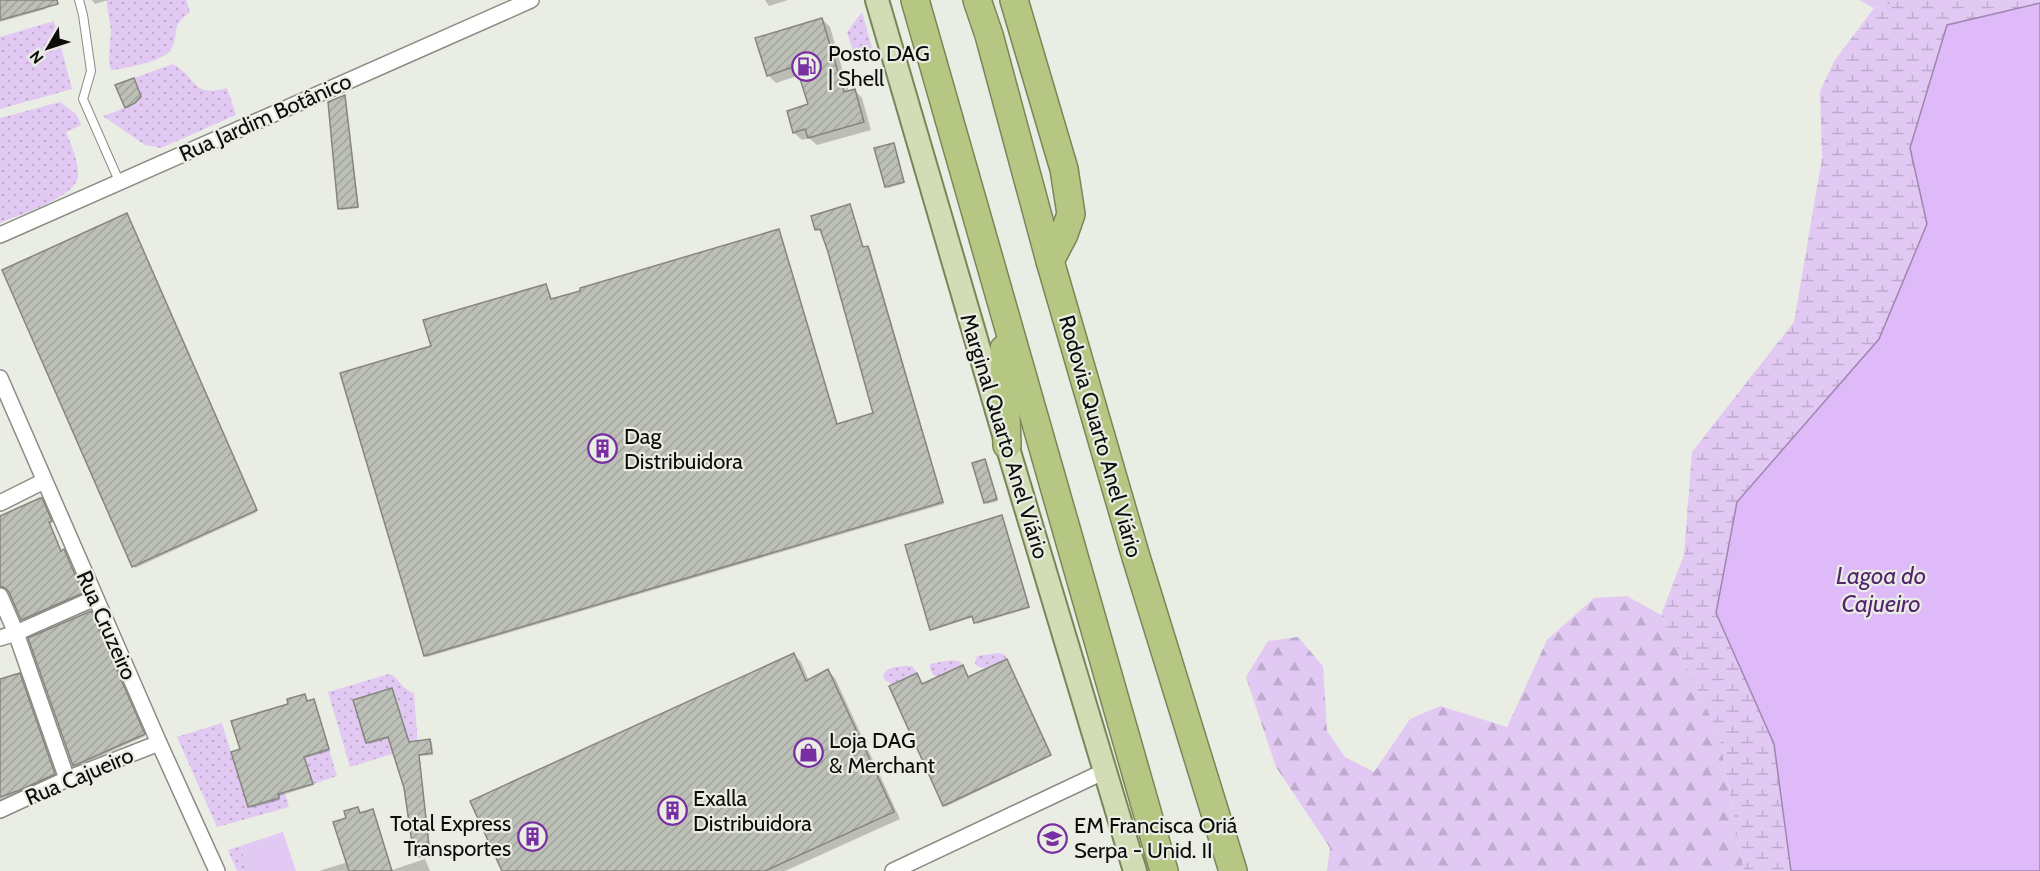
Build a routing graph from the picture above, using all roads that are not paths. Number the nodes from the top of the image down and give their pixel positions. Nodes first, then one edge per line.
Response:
1 (79, 0) edge
2 (531, 0) edge
3 (877, 0) edge
4 (915, 0) edge
5 (977, 0) edge
6 (1014, 0) edge
7 (118, 181) junction
8 (0, 235) edge
9 (1050, 261) junction
10 (1001, 300) junction
11 (0, 378) edge
12 (1007, 445) junction
13 (44, 481) junction
14 (0, 503) edge
15 (0, 596) edge
16 (95, 598) junction
17 (16, 633) junction
18 (0, 638) edge
19 (159, 743) junction
20 (1106, 771) junction
21 (68, 779) junction
22 (0, 810) edge
23 (217, 871) edge
24 (893, 871) edge
25 (1135, 871) edge
26 (1164, 871) edge
27 (1233, 871) edge

1 - 7 lane
2 - 7 street, Rua Jardim Botânico
3 - 12 main road, Marginal Quarto Anel Viário
4 - 10 highway
5 - 9 highway, Rodovia Quarto Anel Viário
6 - 9 highway
7 - 8 street, Rua Jardim Botânico
9 - 27 highway, Rodovia Quarto Anel Viário
10 - 12 highway
10 - 26 highway
11 - 13 street, Rua Cruzeiro
12 - 20 main road, Marginal Quarto Anel Viário
13 - 14 street
13 - 16 street, Rua Cruzeiro
15 - 17 street
16 - 17 street
16 - 19 street, Rua Cruzeiro
17 - 18 street
17 - 21 street
19 - 21 street, Rua Cajueiro
19 - 23 street, Rua Cruzeiro
20 - 24 street
20 - 25 main road, Marginal Quarto Anel Viário
21 - 22 street, Rua Cajueiro

